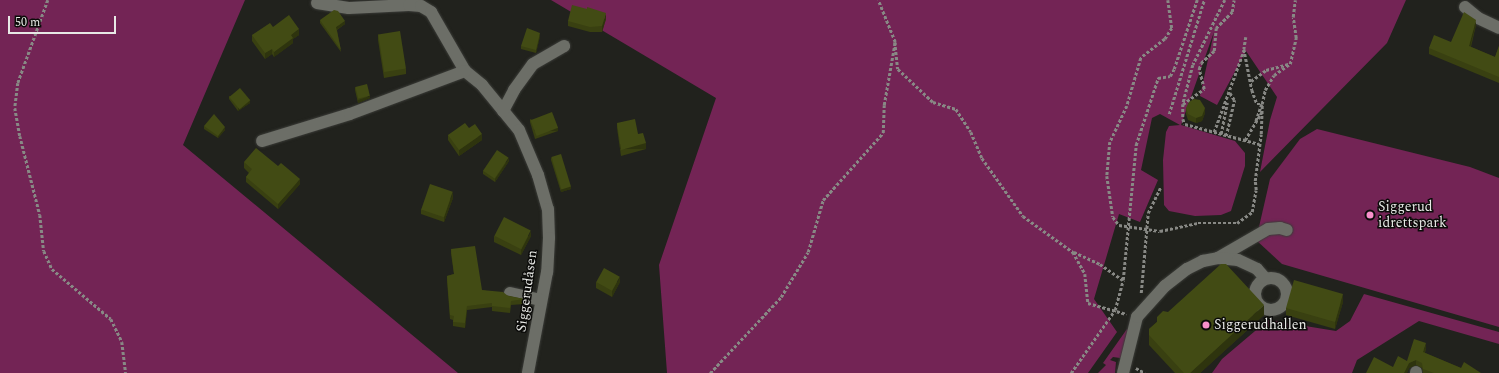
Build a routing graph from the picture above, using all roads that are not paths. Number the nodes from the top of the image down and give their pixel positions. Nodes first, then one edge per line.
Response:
1 (317, 3) dead end
2 (1465, 7) dead end
3 (1499, 28) edge
4 (564, 46) dead end
5 (465, 70) junction
6 (503, 110) junction
7 (262, 141) dead end
8 (1287, 230) dead end
9 (1218, 258) junction
10 (1265, 278) dead end
11 (510, 293) dead end
12 (541, 300) junction
13 (528, 373) edge
14 (1123, 373) edge

1 - 5 street, Siggerudåsen
2 - 3 street
4 - 6 street
5 - 6 street, Siggerudåsen
5 - 7 street
6 - 12 street, Siggerudåsen
8 - 9 street
9 - 10 street
9 - 14 street
11 - 12 street
12 - 13 street, Siggerudåsen

